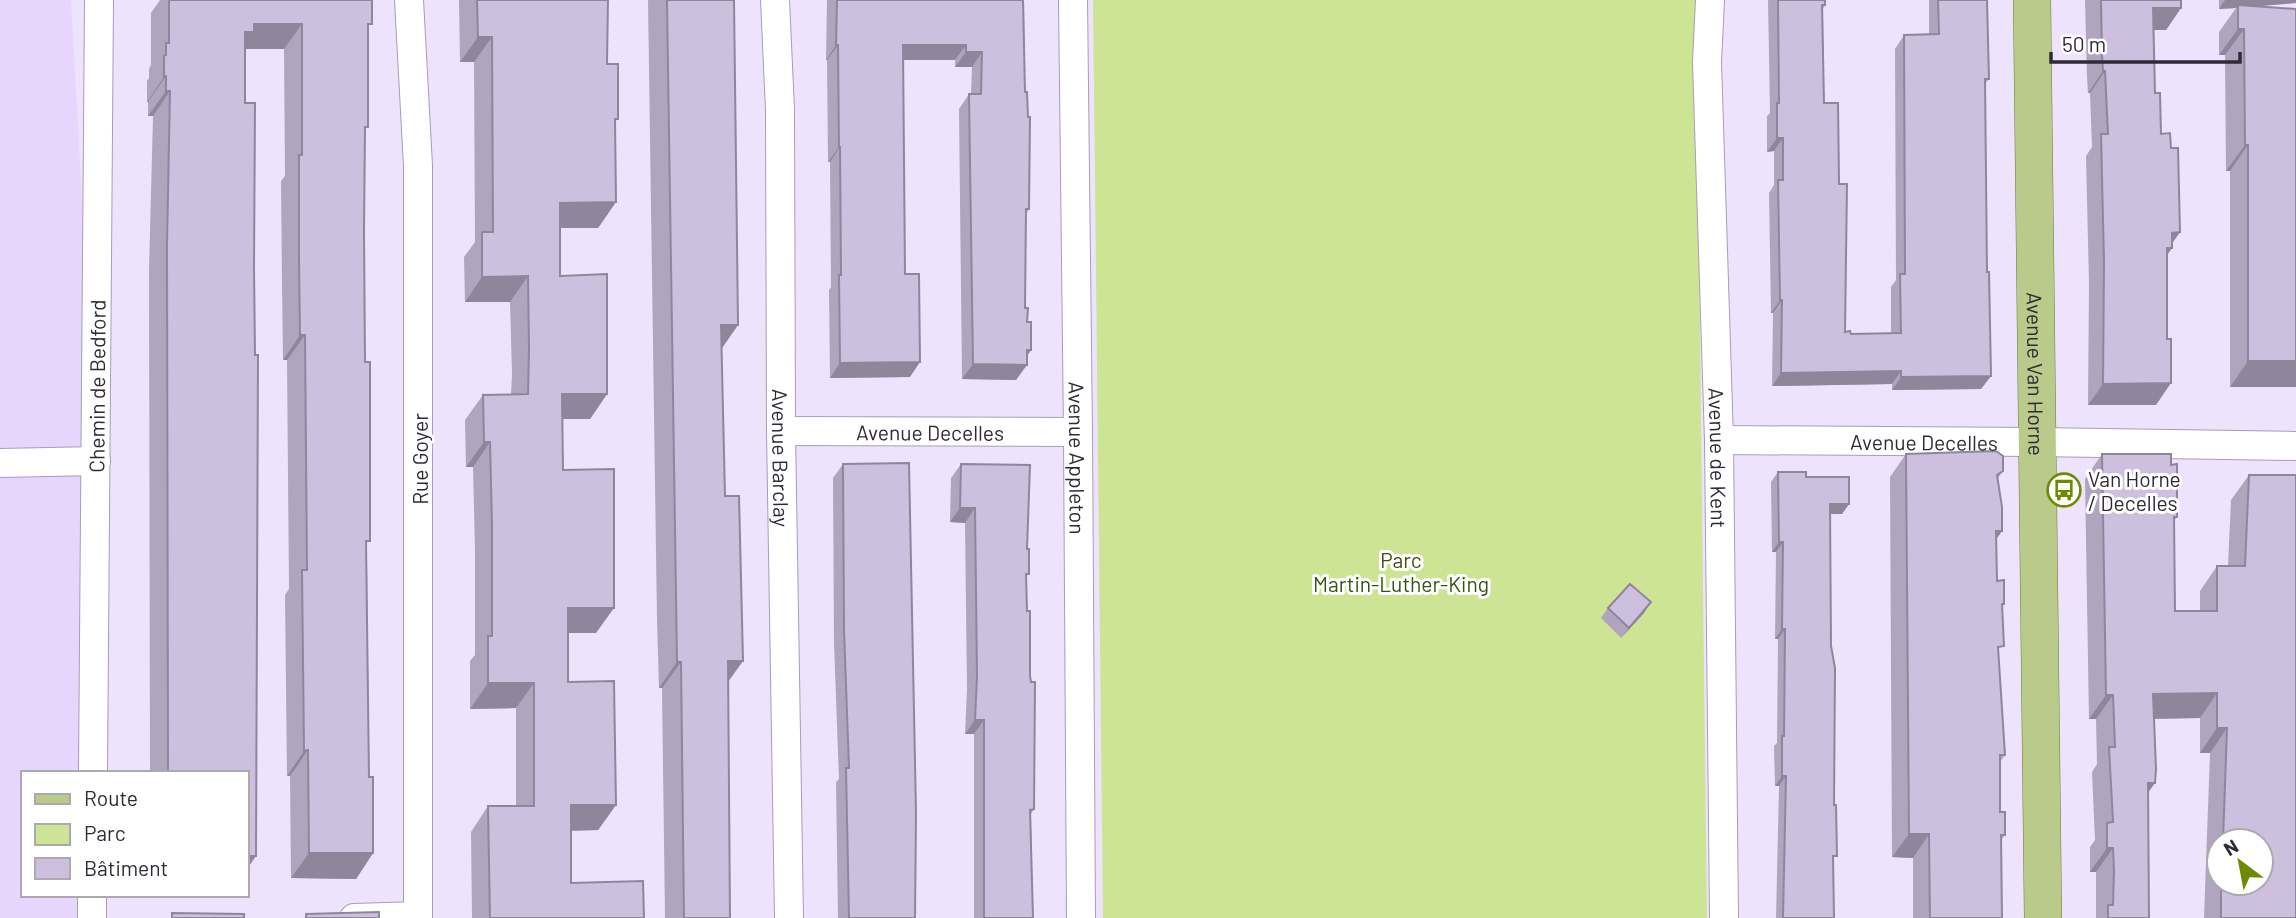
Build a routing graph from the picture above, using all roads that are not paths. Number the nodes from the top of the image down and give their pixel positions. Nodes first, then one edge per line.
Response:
1 (100, 0) edge
2 (409, 0) edge
3 (775, 0) edge
4 (1073, 0) edge
5 (1710, 0) edge
6 (2032, 0) edge
7 (781, 431) junction
8 (1078, 432) junction
9 (1719, 440) junction
10 (2037, 442) junction
11 (2296, 446) edge
12 (96, 461) junction
13 (0, 463) edge
14 (93, 771) edge
15 (92, 897) edge
16 (418, 917) edge
17 (92, 918) edge
18 (354, 918) edge
19 (789, 918) edge
20 (1081, 918) edge
21 (1724, 918) edge
22 (2043, 918) edge

1 - 12 street, Chemin de Bedford
2 - 16 street, Rue Goyer
3 - 7 street, Avenue Barclay
4 - 8 street, Avenue Appleton
5 - 9 street, Avenue de Kent
6 - 10 main road, Avenue Van Horne
7 - 8 street, Avenue Decelles
7 - 19 street, Avenue Barclay
8 - 20 street, Avenue Appleton
9 - 10 street, Avenue Decelles
9 - 21 street, Avenue de Kent
10 - 11 street, Avenue Decelles
10 - 22 main road, Avenue Van Horne
12 - 13 street
12 - 14 street, Chemin de Bedford
15 - 17 street
16 - 18 street

